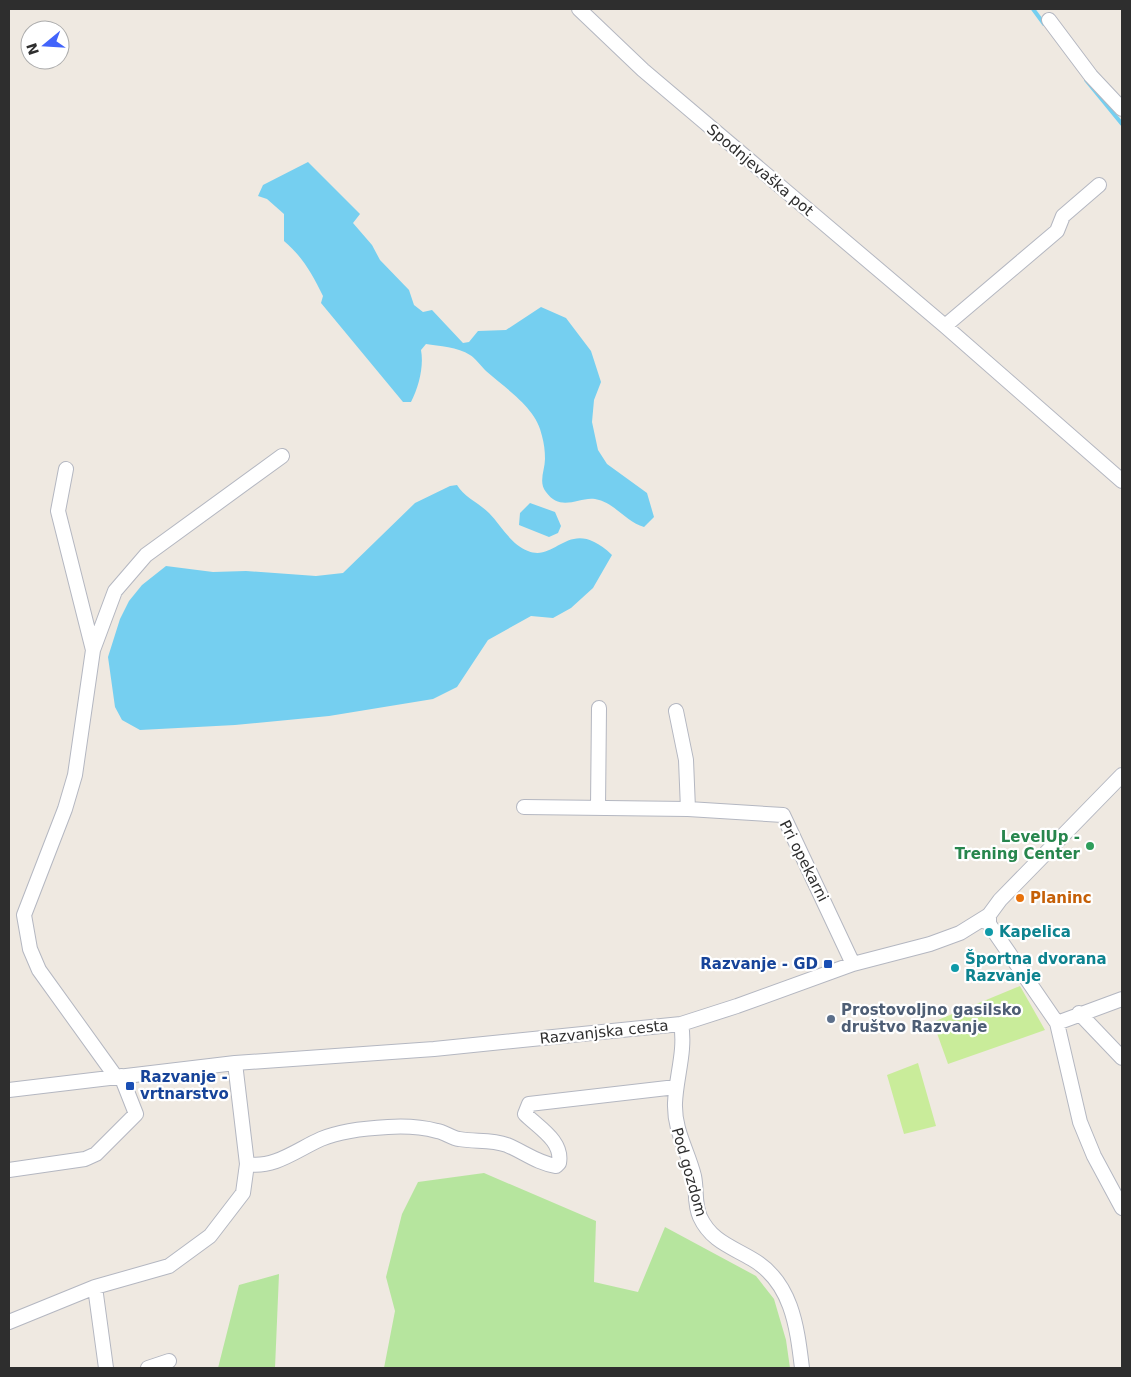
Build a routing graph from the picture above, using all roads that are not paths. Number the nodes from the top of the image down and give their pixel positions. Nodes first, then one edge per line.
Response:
1 (579, 9) edge
2 (1050, 20) dead end
3 (1122, 109) edge
4 (1099, 185) dead end
5 (945, 326) junction
6 (282, 456) dead end
7 (66, 469) dead end
8 (1122, 481) edge
9 (93, 650) junction
10 (599, 708) dead end
11 (676, 711) dead end
12 (1122, 775) edge
13 (524, 807) dead end
14 (598, 808) junction
15 (688, 809) junction
16 (989, 919) junction
17 (852, 964) junction
18 (1122, 999) edge
19 (1079, 1013) junction
20 (1057, 1023) junction
21 (681, 1024) junction
22 (1122, 1058) edge
23 (235, 1063) junction
24 (118, 1076) junction
25 (676, 1087) junction
26 (9, 1090) edge
27 (247, 1164) junction
28 (9, 1170) edge
29 (1122, 1208) edge
30 (95, 1287) junction
31 (9, 1322) edge
32 (169, 1361) dead end
33 (106, 1368) edge
34 (148, 1368) edge
35 (802, 1368) edge

1 - 5 street, Spodnjevaška pot
2 - 3 street
4 - 5 street
5 - 8 street, Spodnjevaška pot
6 - 9 street
7 - 9 street
9 - 24 street
10 - 14 street
11 - 15 street
12 - 16 street, Razvanjska cesta
13 - 14 street, Pri opekarni
14 - 15 street, Pri opekarni
15 - 17 street, Pri opekarni
16 - 17 street, Razvanjska cesta
16 - 20 street
17 - 21 street, Razvanjska cesta
18 - 19 street
19 - 20 street
19 - 22 street
20 - 29 street
21 - 23 street, Razvanjska cesta
21 - 25 street, Pod gozdom
23 - 24 street, Razvanjska cesta
23 - 27 street
24 - 26 street, Razvanjska cesta
24 - 28 street
25 - 27 street
25 - 35 street, Pod gozdom
27 - 30 street
30 - 31 street
30 - 33 street
32 - 34 street

